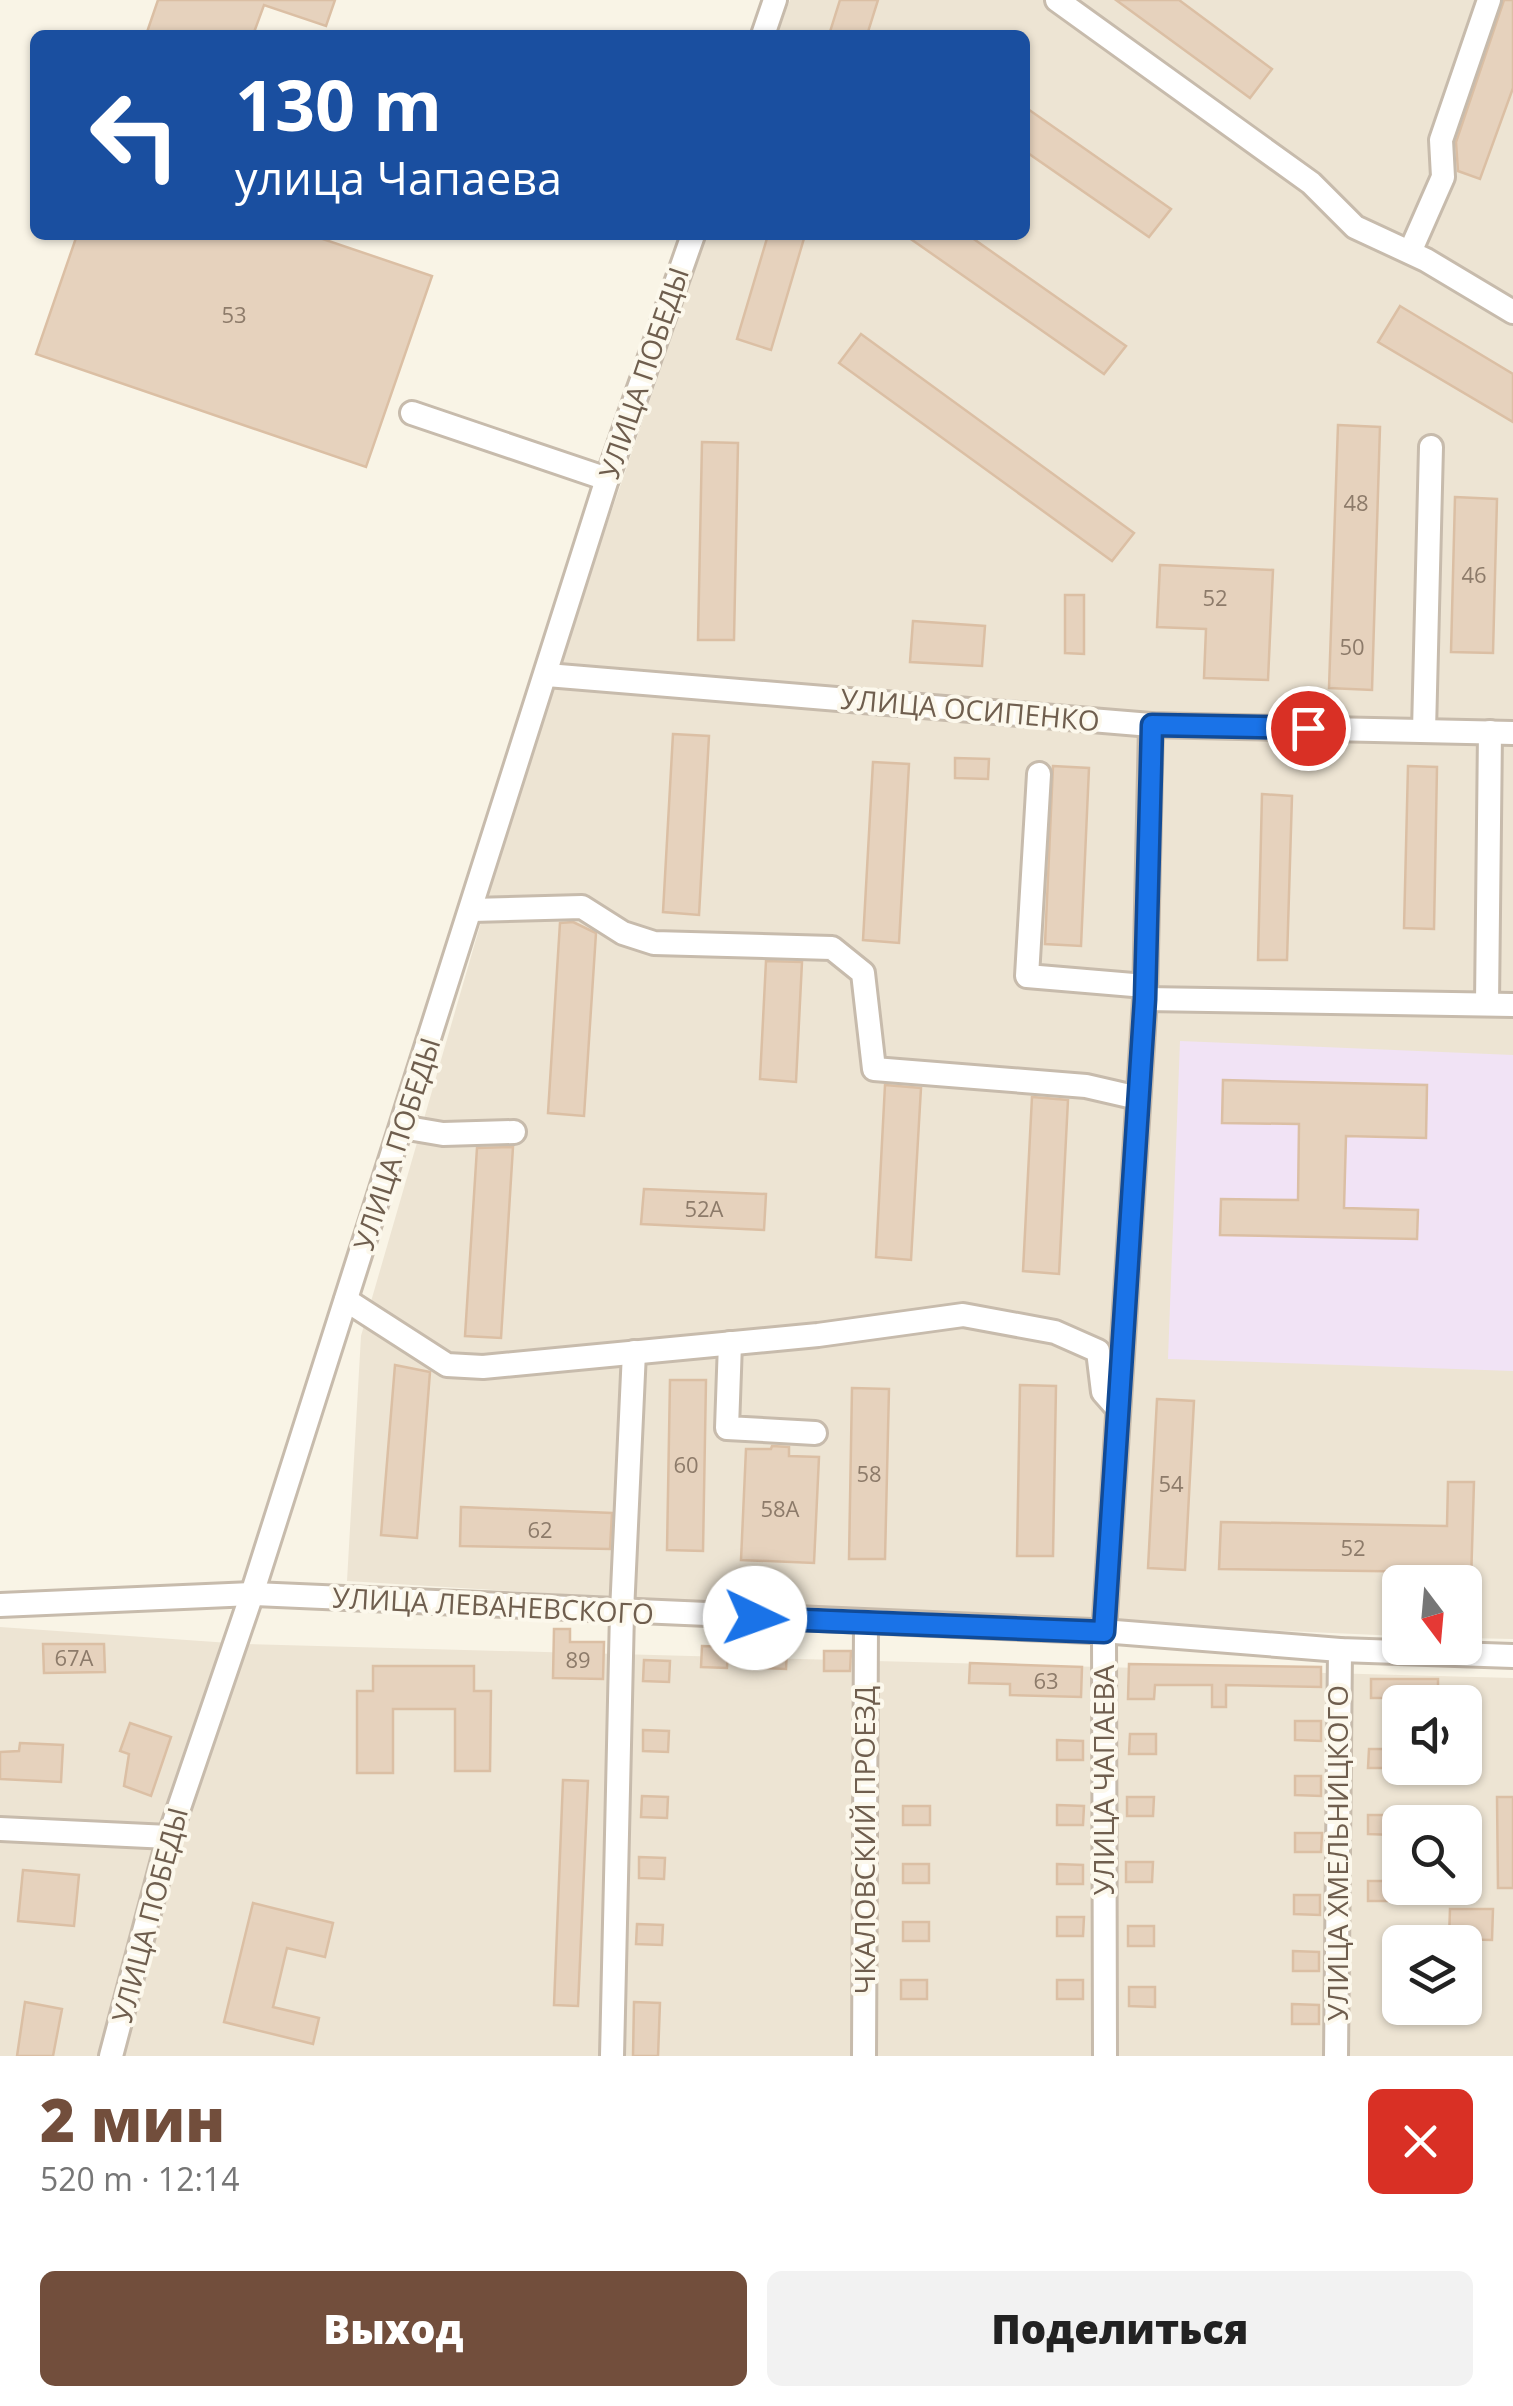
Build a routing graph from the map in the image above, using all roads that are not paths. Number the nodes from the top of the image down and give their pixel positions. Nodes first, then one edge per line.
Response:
1 (775, 0) edge
2 (1057, 0) edge
3 (1489, 0) edge
4 (765, 30) edge
5 (690, 240) edge
6 (1410, 252) junction
7 (1513, 312) edge
8 (412, 413) dead end
9 (1431, 447) dead end
10 (607, 479) junction
11 (548, 675) junction
12 (1152, 725) junction
13 (1424, 731) junction
14 (1502, 732) edge
15 (1040, 774) dead end
16 (472, 910) junction
17 (1145, 992) junction
18 (1487, 1003) junction
19 (1513, 1005) edge
20 (1138, 1098) junction
21 (402, 1127) junction
22 (514, 1132) dead end
23 (346, 1300) junction
24 (730, 1343) junction
25 (634, 1352) junction
26 (1118, 1409) junction
27 (815, 1433) dead end
28 (252, 1594) junction
29 (0, 1605) edge
30 (622, 1612) junction
31 (866, 1624) junction
32 (1104, 1632) junction
33 (1340, 1650) junction
34 (1513, 1656) edge
35 (0, 1829) edge
36 (169, 1836) junction
37 (111, 2056) edge
38 (612, 2056) edge
39 (864, 2056) edge
40 (1106, 2056) edge
41 (1336, 2056) edge

1 - 4 street
2 - 6 street
3 - 6 street
5 - 10 street, УЛИЦА ПОБЕДЫ
6 - 7 street
8 - 10 street
9 - 13 street
10 - 11 street, УЛИЦА ПОБЕДЫ
11 - 12 street, УЛИЦА ОСИПЕНКО
11 - 16 street, УЛИЦА ПОБЕДЫ
12 - 13 street, УЛИЦА ОСИПЕНКО
12 - 17 street, УЛИЦА ЧАПАЕВА
13 - 14 street, УЛИЦА ОСИПЕНКО
14 - 18 street
15 - 17 street
16 - 20 street
16 - 21 street, УЛИЦА ПОБЕДЫ
17 - 18 street
17 - 20 street, УЛИЦА ЧАПАЕВА
18 - 19 street
20 - 26 street, УЛИЦА ЧАПАЕВА
21 - 22 street
21 - 23 street, УЛИЦА ПОБЕДЫ
23 - 25 street
23 - 28 street, УЛИЦА ПОБЕДЫ
24 - 25 street
24 - 26 street
24 - 27 street
25 - 30 street
26 - 32 street, УЛИЦА ЧАПАЕВА
28 - 29 street, УЛИЦА ЛЕВАНЕВСКОГО
28 - 30 street, УЛИЦА ЛЕВАНЕВСКОГО
28 - 36 street, УЛИЦА ПОБЕДЫ
30 - 31 street, УЛИЦА ЛЕВАНЕВСКОГО
30 - 38 street
31 - 32 street, УЛИЦА ЛЕВАНЕВСКОГО
31 - 39 street, ЧКАЛОВСКИЙ ПРОЕЗД
32 - 33 street, УЛИЦА ЛЕВАНЕВСКОГО
32 - 40 street, УЛИЦА ЧАПАЕВА
33 - 34 street, УЛИЦА ЛЕВАНЕВСКОГО
33 - 41 street, УЛИЦА ХМЕЛЬНИЦКОГО
35 - 36 street
36 - 37 street, УЛИЦА ПОБЕДЫ

